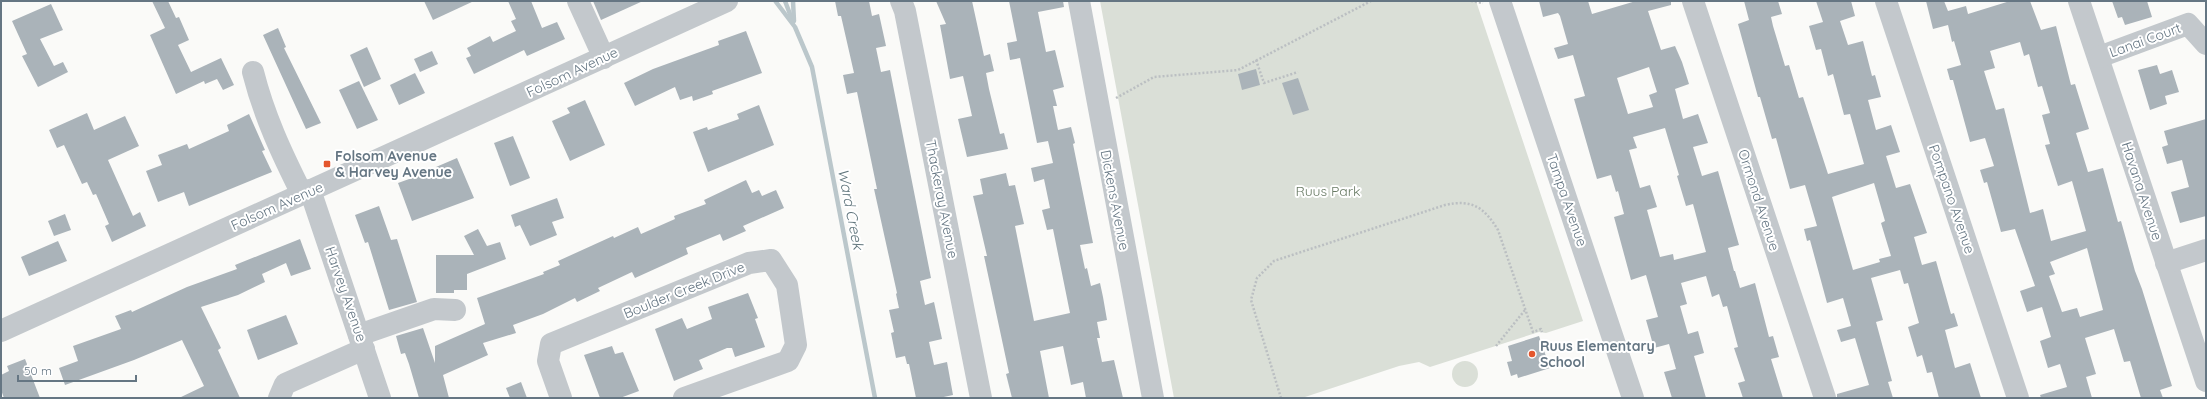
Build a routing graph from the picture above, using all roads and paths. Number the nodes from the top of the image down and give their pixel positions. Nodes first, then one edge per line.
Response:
1 (578, 1) edge
2 (728, 1) edge
3 (901, 1) edge
4 (1079, 1) edge
5 (1371, 1) edge
6 (1472, 1) edge
7 (1487, 1) edge
8 (1500, 1) edge
9 (1693, 1) edge
10 (1886, 1) edge
11 (2079, 1) edge
12 (2206, 44) edge
13 (2099, 57) junction
14 (604, 58) junction
15 (1256, 60) junction
16 (253, 72) dead end
17 (1298, 72) dead end
18 (1097, 104) junction
19 (306, 192) junction
20 (2206, 250) edge
21 (2166, 263) junction
22 (456, 310) dead end
23 (1525, 310) junction
24 (1, 331) edge
25 (1542, 332) dead end
26 (362, 342) junction
27 (1496, 346) dead end
28 (2206, 381) edge
29 (279, 398) edge
30 (380, 398) edge
31 (561, 398) edge
32 (684, 398) edge
33 (981, 398) edge
34 (1153, 398) edge
35 (1281, 398) edge
36 (1633, 398) edge
37 (1825, 398) edge
38 (2018, 398) edge

1 - 14 street
2 - 14 street, Folsom Avenue
3 - 33 street, Thackeray Avenue
4 - 18 street, Dickens Avenue
5 - 15 path
6 - 7 path
8 - 36 street, Tampa Avenue
9 - 37 street, Ormond Avenue
10 - 38 street, Pompano Avenue
11 - 13 street, Havana Avenue
12 - 13 street, Lanai Court
13 - 21 street, Havana Avenue
14 - 19 street, Folsom Avenue
15 - 17 path
15 - 18 path
16 - 19 street, Harvey Avenue
18 - 34 street, Dickens Avenue
19 - 24 street, Folsom Avenue
19 - 26 street, Harvey Avenue
20 - 21 street
21 - 28 street, Havana Avenue
22 - 26 street
23 - 25 path
23 - 27 path
23 - 35 path
26 - 29 street
26 - 30 street, Harvey Avenue
31 - 32 street, Boulder Creek Drive

